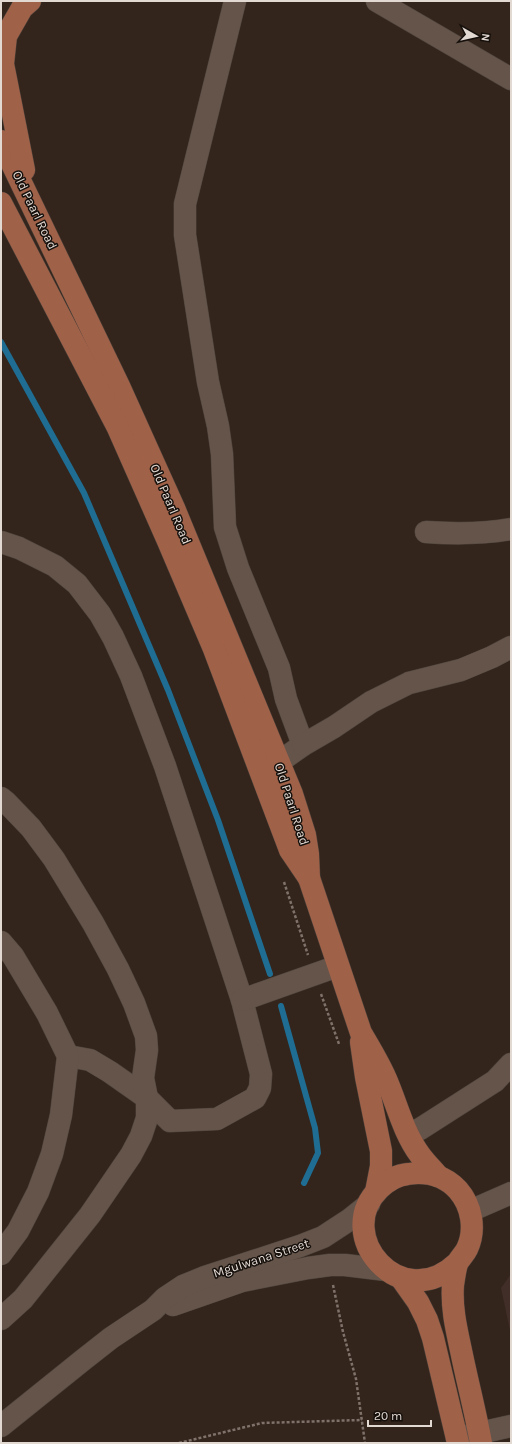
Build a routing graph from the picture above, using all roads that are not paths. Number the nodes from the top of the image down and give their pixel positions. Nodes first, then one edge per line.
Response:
1 (30, 1) edge
2 (235, 1) edge
3 (377, 1) edge
4 (511, 79) edge
5 (1, 141) edge
6 (1, 203) edge
7 (32, 204) junction
8 (511, 529) edge
9 (426, 532) dead end
10 (1, 542) edge
11 (511, 647) edge
12 (303, 745) junction
13 (278, 762) junction
14 (1, 798) edge
15 (309, 878) junction
16 (1, 942) edge
17 (338, 966) junction
18 (242, 1000) junction
19 (361, 1033) junction
20 (68, 1056) junction
21 (511, 1064) edge
22 (147, 1098) junction
23 (408, 1134) junction
24 (438, 1176) junction
25 (511, 1193) edge
26 (373, 1198) junction
27 (470, 1211) junction
28 (1, 1254) edge
29 (457, 1263) junction
30 (393, 1274) junction
31 (153, 1310) junction
32 (1, 1319) edge
33 (1, 1426) edge
34 (511, 1426) edge
35 (480, 1438) edge
36 (457, 1441) edge

1 - 7 main road
2 - 12 street
3 - 4 street
5 - 7 main road, Old Paarl Road
6 - 15 main road, Old Paarl Road
7 - 13 main road, Old Paarl Road
8 - 9 street
10 - 18 street
11 - 12 street
12 - 13 street
13 - 15 main road, Old Paarl Road
14 - 22 street
15 - 17 main road, Old Paarl Road
16 - 20 street
17 - 18 street
17 - 19 main road, Old Paarl Road
18 - 22 street
19 - 23 main road, Old Paarl Road
19 - 26 main road, Old Paarl Road
20 - 22 street
20 - 28 street
21 - 23 street
22 - 32 street
23 - 24 main road, Old Paarl Road
24 - 26 main road, Old Paarl Road
24 - 27 main road, Old Paarl Road
25 - 27 street
26 - 30 main road, Old Paarl Road
26 - 31 street, Mgulwana Street
27 - 29 main road, Old Paarl Road
29 - 30 main road, Old Paarl Road
29 - 35 main road, Old Paarl Road
30 - 31 street, Mgulwana Street
30 - 36 main road, Old Paarl Road
31 - 33 street, Mgulwana Street
34 - 35 street
35 - 36 street

